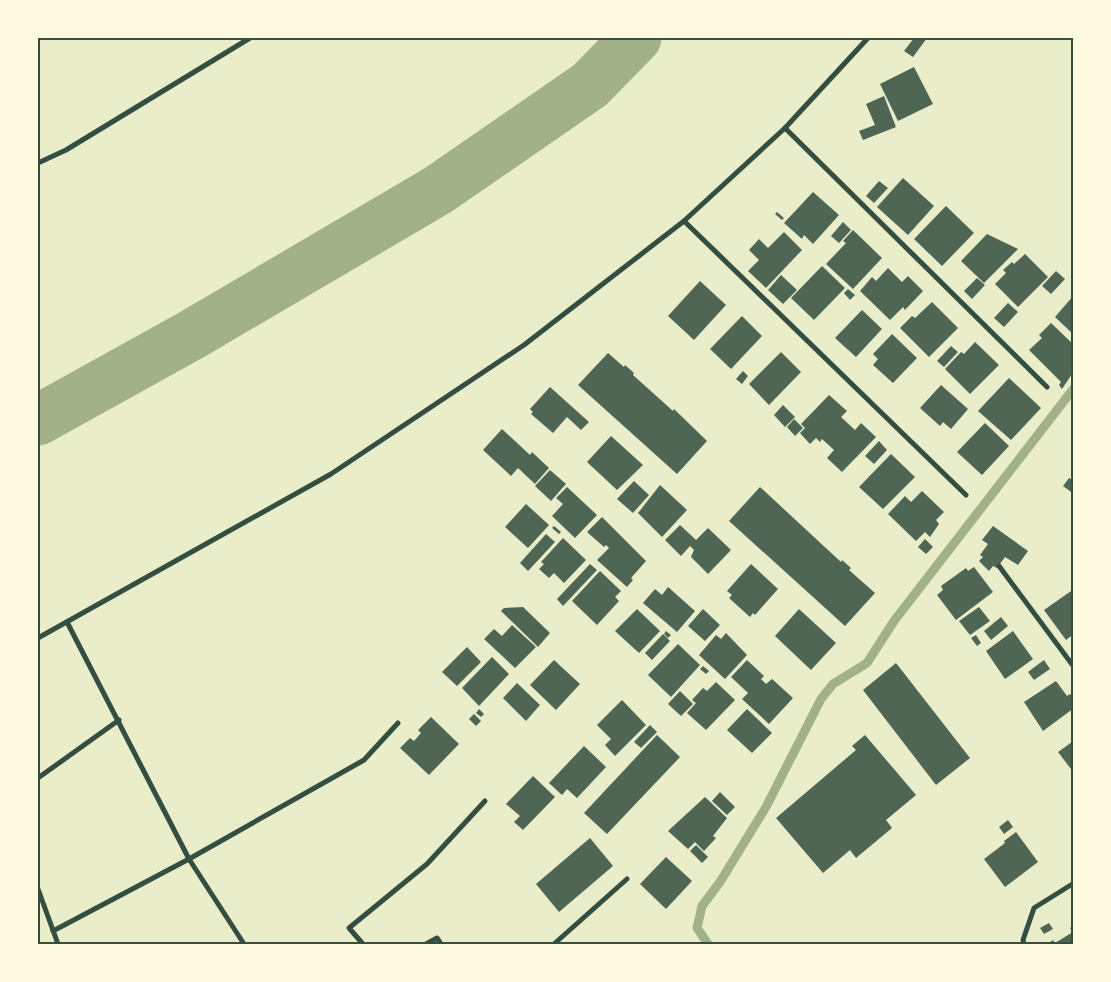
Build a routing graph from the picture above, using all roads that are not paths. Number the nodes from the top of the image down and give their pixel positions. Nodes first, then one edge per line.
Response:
1 (250, 38) edge
2 (868, 38) edge
3 (785, 128) junction
4 (38, 163) edge
5 (684, 221) junction
6 (1047, 387) dead end
7 (966, 495) dead end
8 (999, 566) dead end
9 (67, 622) junction
10 (38, 638) edge
11 (1074, 667) edge
12 (119, 720) junction
13 (398, 723) dead end
14 (38, 778) edge
15 (486, 801) dead end
16 (189, 859) junction
17 (627, 879) dead end
18 (1074, 882) edge
19 (38, 888) edge
20 (53, 931) junction
21 (361, 942) edge
22 (58, 944) edge
23 (244, 944) edge
24 (354, 944) edge
25 (426, 944) edge
26 (442, 944) edge
27 (554, 944) edge
28 (1024, 944) edge

1 - 4 street
2 - 3 street
3 - 5 street
3 - 6 street
5 - 7 street
5 - 9 street
8 - 11 street
9 - 10 street
9 - 12 street
12 - 14 street
12 - 16 street
13 - 16 street
15 - 21 street
16 - 20 street
16 - 23 street
17 - 27 street
18 - 28 street
19 - 20 street
20 - 22 street
21 - 24 street
25 - 26 street

